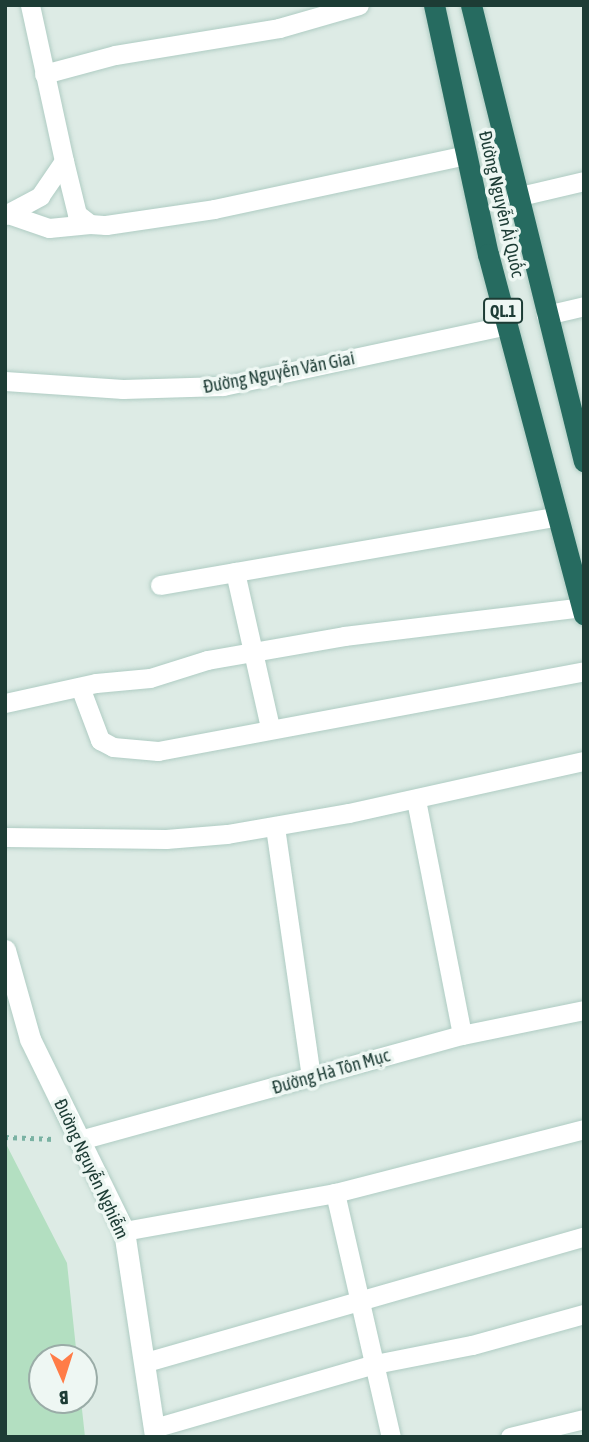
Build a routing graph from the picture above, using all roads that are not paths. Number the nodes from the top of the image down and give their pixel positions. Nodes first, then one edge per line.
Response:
1 (30, 5) edge
2 (359, 5) edge
3 (434, 5) edge
4 (471, 5) edge
5 (44, 74) junction
6 (466, 155) junction
7 (64, 161) junction
8 (584, 181) edge
9 (516, 197) junction
10 (7, 214) edge
11 (90, 224) junction
12 (584, 306) edge
13 (546, 315) junction
14 (507, 325) junction
15 (5, 381) edge
16 (584, 461) edge
17 (558, 516) junction
18 (235, 572) junction
19 (160, 585) dead end
20 (583, 610) edge
21 (255, 652) junction
22 (584, 671) edge
23 (80, 687) junction
24 (5, 702) edge
25 (270, 727) junction
26 (584, 761) edge
27 (416, 800) junction
28 (275, 827) junction
29 (5, 837) edge
30 (5, 950) edge
31 (584, 1010) edge
32 (462, 1035) junction
33 (310, 1078) junction
34 (584, 1129) edge
35 (80, 1140) junction
36 (335, 1193) junction
37 (124, 1231) junction
38 (584, 1236) edge
39 (360, 1298) junction
40 (584, 1314) edge
41 (146, 1362) junction
42 (375, 1364) junction
43 (584, 1419) edge
44 (155, 1433) edge
45 (391, 1437) edge
46 (510, 1437) edge

1 - 5 street
2 - 5 street
3 - 6 highway, Đường Nguyễn Ái Quốc / QL.1
4 - 9 highway, Đường Nguyễn Ái Quốc / QL.1
5 - 7 street
6 - 11 street
6 - 14 highway, Đường Nguyễn Ái Quốc / QL.1
7 - 10 street
7 - 11 street
8 - 9 street
9 - 13 highway, Đường Nguyễn Ái Quốc / QL.1
10 - 11 street
12 - 13 street
13 - 16 highway, Đường Nguyễn Ái Quốc / QL.1
14 - 15 street, Đường Nguyễn Văn Giai
14 - 17 highway, Đường Nguyễn Ái Quốc / QL.1
17 - 18 street
17 - 20 highway, Đường Nguyễn Ái Quốc / QL.1
18 - 19 street
18 - 21 street
20 - 21 street
21 - 23 street
21 - 25 street
22 - 25 street
23 - 24 street
23 - 25 street
26 - 27 street
27 - 28 street
27 - 32 street
28 - 29 street
28 - 33 street
30 - 35 street, Đường Nguyễn Nghiễm
31 - 32 street, Đường Hà Tôn Mục
32 - 33 street, Đường Hà Tôn Mục
33 - 35 street, Đường Hà Tôn Mục
34 - 36 street
35 - 37 street, Đường Nguyễn Nghiễm
36 - 37 street
36 - 39 street
37 - 41 street, Đường Nguyễn Nghiễm
38 - 39 street
39 - 41 street
39 - 42 street
40 - 42 street
41 - 44 street, Đường Nguyễn Nghiễm
42 - 44 street
42 - 45 street
43 - 46 street

